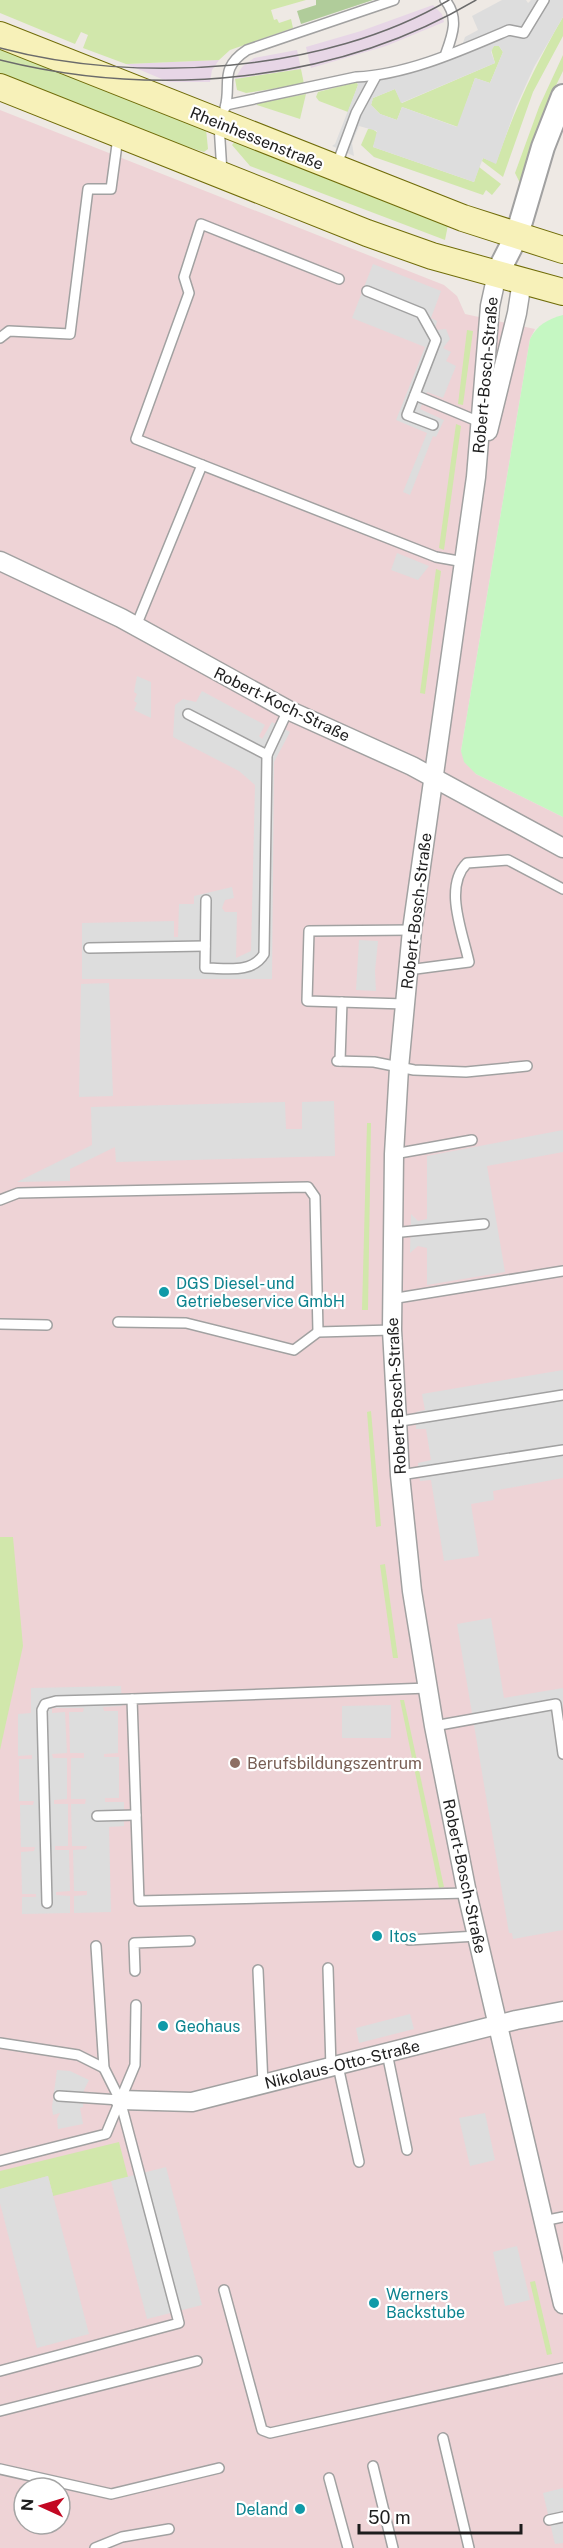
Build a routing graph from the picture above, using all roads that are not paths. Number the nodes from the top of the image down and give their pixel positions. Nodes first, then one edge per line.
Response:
1 (394, 0) edge
2 (445, 0) edge
3 (544, 0) edge
4 (0, 35) edge
5 (446, 53) junction
6 (376, 76) junction
7 (0, 87) edge
8 (563, 96) edge
9 (223, 114) junction
10 (118, 135) junction
11 (335, 169) junction
12 (223, 177) junction
13 (517, 235) junction
14 (563, 250) edge
15 (496, 274) junction
16 (339, 279) dead end
17 (522, 281) junction
18 (368, 291) dead end
19 (563, 292) edge
20 (0, 338) edge
21 (415, 395) junction
22 (485, 424) junction
23 (433, 425) dead end
24 (202, 465) junction
25 (0, 561) edge
26 (464, 562) junction
27 (136, 626) junction
28 (288, 710) junction
29 (188, 714) dead end
30 (267, 755) junction
31 (433, 778) junction
32 (563, 848) edge
33 (563, 889) edge
34 (206, 900) dead end
35 (411, 930) junction
36 (205, 946) junction
37 (88, 948) dead end
38 (408, 970) junction
39 (342, 1002) junction
40 (405, 1004) junction
41 (527, 1066) dead end
42 (399, 1068) junction
43 (472, 1140) dead end
44 (394, 1154) junction
45 (0, 1200) edge
46 (484, 1224) dead end
47 (392, 1233) junction
48 (563, 1271) edge
49 (391, 1299) junction
50 (0, 1316) edge
51 (118, 1322) dead end
52 (0, 1324) edge
53 (47, 1325) dead end
54 (392, 1330) junction
55 (318, 1332) junction
56 (563, 1395) edge
57 (395, 1422) junction
58 (563, 1450) edge
59 (400, 1475) junction
60 (428, 1688) junction
61 (132, 1700) junction
62 (560, 1703) edge
63 (435, 1726) junction
64 (563, 1754) edge
65 (135, 1815) junction
66 (97, 1816) dead end
67 (467, 1893) junction
68 (47, 1903) dead end
69 (477, 1936) junction
70 (409, 1940) dead end
71 (190, 1941) dead end
72 (96, 1946) dead end
73 (328, 1968) dead end
74 (258, 1970) dead end
75 (135, 1971) dead end
76 (136, 2005) dead end
77 (563, 2011) edge
78 (497, 2025) junction
79 (0, 2043) edge
80 (387, 2053) junction
81 (334, 2067) junction
82 (104, 2068) junction
83 (263, 2085) junction
84 (59, 2096) dead end
85 (120, 2100) junction
86 (407, 2150) dead end
87 (0, 2161) edge
88 (359, 2162) dead end
89 (563, 2217) edge
90 (543, 2221) junction
91 (224, 2290) dead end
92 (563, 2304) edge
93 (197, 2361) dead end
94 (563, 2368) edge
95 (0, 2371) edge
96 (0, 2411) edge
97 (443, 2438) dead end
98 (373, 2466) dead end
99 (219, 2468) dead end
100 (0, 2469) edge
101 (329, 2478) dead end
102 (563, 2517) edge
103 (549, 2520) dead end
104 (169, 2529) dead end
105 (95, 2548) edge
106 (348, 2548) edge
107 (393, 2548) edge
108 (469, 2548) edge

1 - 9 lane
2 - 5 lane
3 - 5 lane
4 - 9 main road, Rheinhessenstraße
5 - 6 lane
6 - 9 lane
6 - 11 lane
7 - 10 main road
8 - 13 street
9 - 11 main road, Rheinhessenstraße
9 - 12 lane
10 - 12 main road
10 - 20 lane
11 - 13 main road, Rheinhessenstraße
12 - 15 main road
13 - 14 main road, Rheinhessenstraße
13 - 15 street
13 - 17 street
15 - 17 main road
15 - 22 street, Robert-Bosch-Straße
16 - 24 lane
17 - 19 main road
17 - 22 street, Robert-Bosch-Straße
18 - 21 lane
21 - 22 lane
21 - 23 lane
22 - 26 street, Robert-Bosch-Straße
24 - 26 lane
24 - 27 lane
25 - 27 street, Robert-Koch-Straße
26 - 31 street, Robert-Bosch-Straße
27 - 28 street, Robert-Koch-Straße
28 - 30 lane
28 - 31 street, Robert-Koch-Straße
29 - 30 lane
30 - 36 lane
31 - 32 street, Robert-Koch-Straße
31 - 35 street, Robert-Bosch-Straße
33 - 38 lane
34 - 36 lane
35 - 38 street, Robert-Bosch-Straße
35 - 39 lane
36 - 37 lane
38 - 40 street, Robert-Bosch-Straße
39 - 40 lane
39 - 42 lane
40 - 42 street, Robert-Bosch-Straße
41 - 42 lane
42 - 44 street, Robert-Bosch-Straße
43 - 44 lane
44 - 47 street, Robert-Bosch-Straße
45 - 55 lane
46 - 47 lane
47 - 49 street, Robert-Bosch-Straße
48 - 49 lane
49 - 54 street, Robert-Bosch-Straße
50 - 52 lane
51 - 55 lane
52 - 53 lane
54 - 55 lane
54 - 57 street, Robert-Bosch-Straße
56 - 57 lane
57 - 59 street, Robert-Bosch-Straße
58 - 59 lane
59 - 60 street, Robert-Bosch-Straße
60 - 61 lane
60 - 63 street, Robert-Bosch-Straße
61 - 65 lane
61 - 68 lane
62 - 63 lane
62 - 64 lane
63 - 67 street, Robert-Bosch-Straße
65 - 66 lane
65 - 67 lane
67 - 69 street, Robert-Bosch-Straße
69 - 70 lane
69 - 78 street, Robert-Bosch-Straße
71 - 75 lane
72 - 82 lane
73 - 81 lane
74 - 83 lane
76 - 85 lane
77 - 78 street, Nikolaus-Otto-Straße
78 - 80 street, Nikolaus-Otto-Straße
78 - 90 street, Robert-Bosch-Straße
79 - 82 lane
80 - 81 street, Nikolaus-Otto-Straße
80 - 86 lane
81 - 83 street, Nikolaus-Otto-Straße
81 - 88 lane
82 - 85 lane
83 - 85 street, Nikolaus-Otto-Straße
84 - 85 lane
85 - 87 lane
85 - 95 lane
89 - 90 lane
90 - 92 street, Robert-Bosch-Straße
91 - 94 lane
93 - 96 lane
97 - 108 lane
98 - 107 lane
99 - 100 lane
101 - 106 lane
102 - 103 lane
104 - 105 lane

